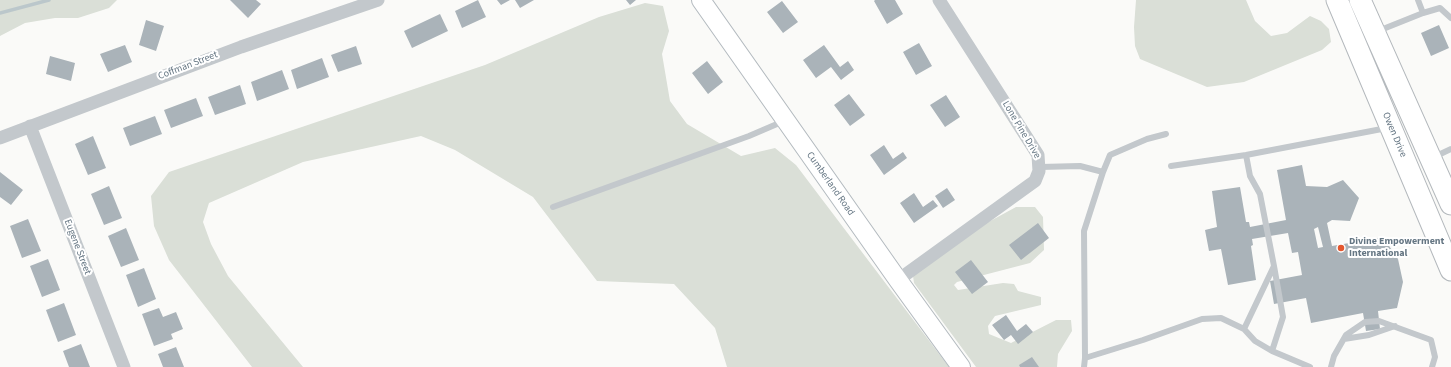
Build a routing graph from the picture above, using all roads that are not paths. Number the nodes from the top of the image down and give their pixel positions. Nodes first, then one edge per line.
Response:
1 (378, 0) edge
2 (701, 0) edge
3 (939, 0) edge
4 (1337, 0) edge
5 (1360, 0) edge
6 (1418, 0) edge
7 (1423, 13) junction
8 (1451, 18) edge
9 (1374, 32) junction
10 (785, 120) junction
11 (30, 126) junction
12 (1391, 127) junction
13 (1166, 134) dead end
14 (0, 138) edge
15 (1451, 149) edge
16 (1246, 155) junction
17 (1431, 159) junction
18 (1171, 166) dead end
19 (1040, 167) junction
20 (1103, 172) junction
21 (1451, 204) edge
22 (553, 206) dead end
23 (1451, 240) edge
24 (1274, 266) junction
25 (1451, 269) edge
26 (898, 280) junction
27 (1395, 326) junction
28 (1244, 329) junction
29 (1344, 339) junction
30 (1272, 351) junction
31 (1085, 358) junction
32 (124, 367) edge
33 (961, 367) edge
34 (1084, 367) edge
35 (1310, 367) edge
36 (1331, 367) edge
37 (1432, 367) edge

1 - 11 street, Coffman Street
2 - 10 main road, Cumberland Road
3 - 19 street, Lone Pine Drive
4 - 12 highway, Owen Drive
5 - 9 highway
6 - 7 lane
7 - 8 lane
7 - 9 lane
9 - 17 highway
10 - 22 lane
10 - 26 main road, Cumberland Road
11 - 14 street, Coffman Street
11 - 32 street, Eugene Street
12 - 16 lane
12 - 23 highway
12 - 25 highway, Owen Drive
13 - 20 lane
15 - 17 lane
16 - 18 lane
16 - 24 lane
17 - 21 highway
19 - 20 lane
19 - 26 street, Lone Pine Drive
20 - 31 lane
24 - 28 lane
24 - 30 lane
26 - 33 main road, Cumberland Road
27 - 29 lane
27 - 29 lane
27 - 37 lane
28 - 30 lane
28 - 31 lane
29 - 36 lane
30 - 35 lane
31 - 34 lane

